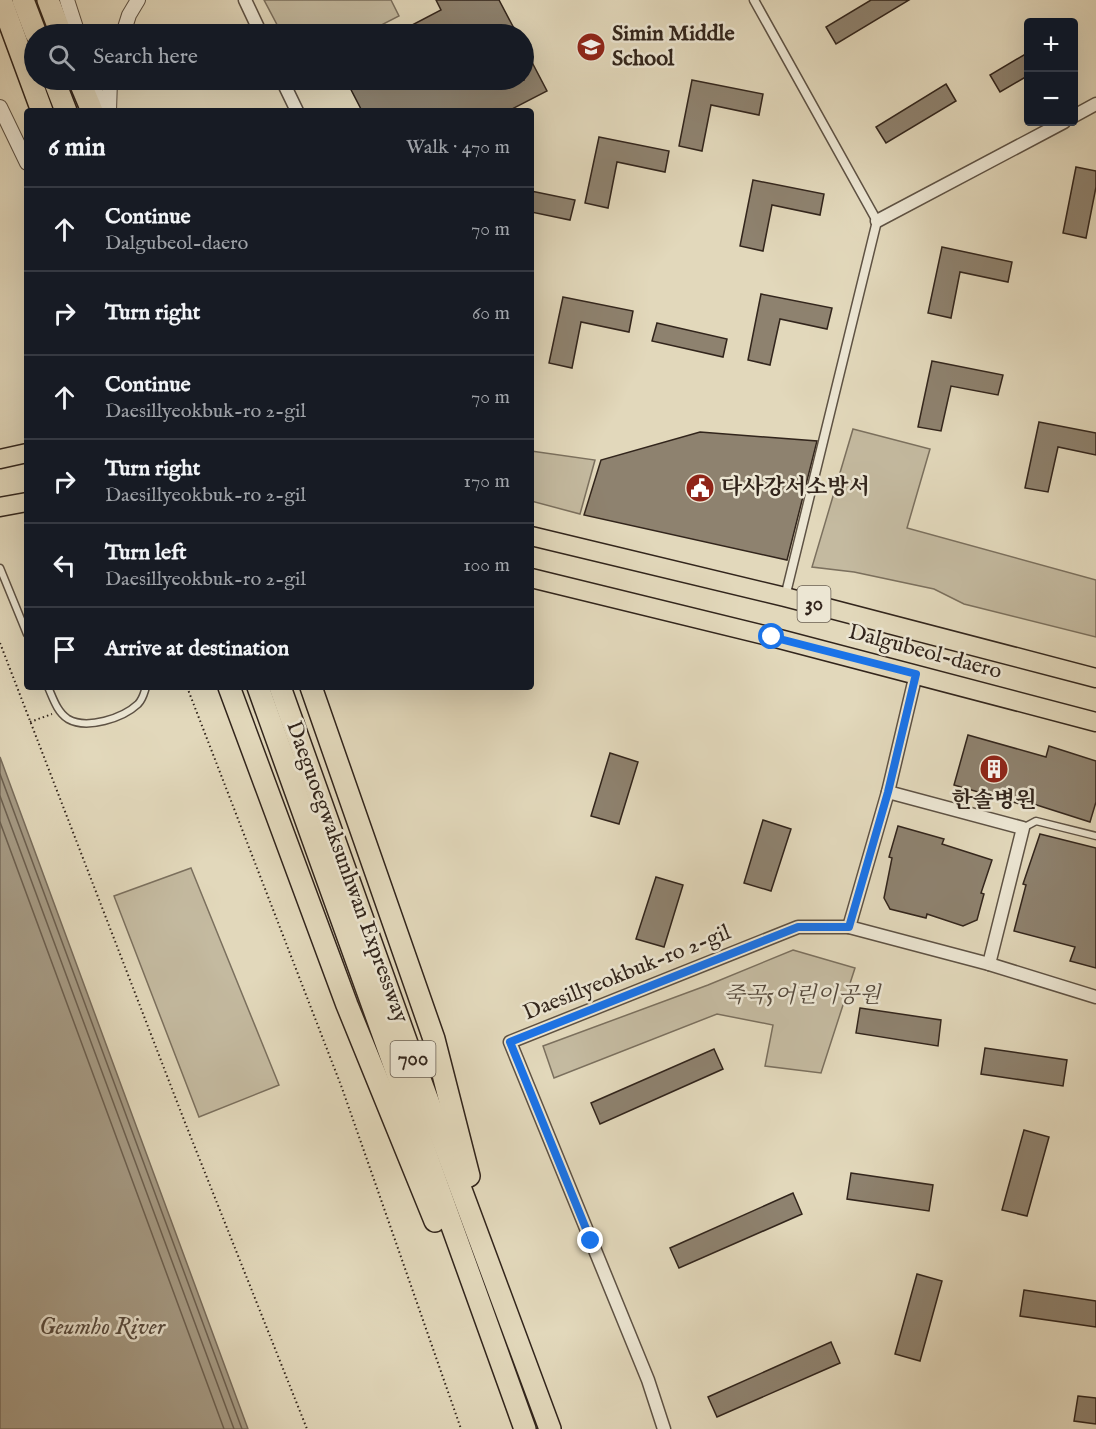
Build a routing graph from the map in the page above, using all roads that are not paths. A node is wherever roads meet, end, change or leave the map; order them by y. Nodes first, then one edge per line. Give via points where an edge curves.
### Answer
1 (1, 0) edge
2 (23, 0) edge
3 (48, 0) edge
4 (67, 0) edge
5 (138, 0) edge
6 (245, 0) edge
7 (754, 0) edge
8 (32, 24) edge
9 (57, 24) edge
10 (75, 24) edge
11 (126, 24) edge
12 (256, 24) edge
13 (24, 62) edge
14 (34, 90) edge
15 (58, 90) edge
16 (83, 90) edge
17 (95, 90) edge
18 (110, 90) edge
19 (287, 90) edge
20 (1096, 104) edge
21 (0, 107) edge
22 (41, 108) edge
23 (65, 108) edge
24 (91, 108) edge
25 (101, 108) edge
26 (109, 108) edge
27 (296, 108) edge
28 (1078, 114) edge
29 (1056, 126) edge
30 (24, 157) edge
31 (877, 221) junction
32 (24, 454) edge
33 (0, 459) edge
34 (24, 503) edge
35 (0, 507) edge
36 (534, 537) edge
37 (0, 568) edge
38 (534, 579) edge
39 (785, 597) junction
40 (24, 627) edge
41 (916, 674) junction
42 (1096, 678) edge
43 (50, 690) edge
44 (145, 690) edge
45 (231, 690) edge
46 (259, 690) edge
47 (281, 690) edge
48 (312, 690) edge
49 (1096, 722) edge
50 (888, 792) junction
51 (1023, 828) junction
52 (1096, 836) edge
53 (849, 927) junction
54 (989, 964) junction
55 (1096, 997) edge
56 (490, 1268) junction
57 (499, 1358) junction
58 (525, 1429) edge
59 (550, 1429) edge
60 (664, 1429) edge

1 - 13 highway
2 - 8 highway
3 - 9 highway
4 - 10 street
5 - 11 street
6 - 12 street
7 - 31 street
14 - 22 highway
15 - 23 highway
16 - 24 highway
17 - 25 street
18 - 26 street
19 - 27 street
20 - 28 street
21 - 30 street
29 - 31 street
31 - 39 street
32 - 33 main road
34 - 35 main road
36 - 39 main road, Dalgubeol-daero / 30
37 - 40 lane
38 - 41 main road, Dalgubeol-daero / 30
39 - 42 main road, Dalgubeol-daero / 30
41 - 49 main road, Dalgubeol-daero / 30
41 - 50 street
43 - 44 lane via 67,718 83,723 102,721 138,704
45 - 57 highway via 399,1137
46 - 57 highway, Daeguoegwaksunhwan Expressway / 700
47 - 56 highway, Daeguoegwaksunhwan Expressway / 700
48 - 56 highway via 434,1039
50 - 51 street
50 - 53 street
51 - 52 lane via 1036,820
51 - 54 street
53 - 54 street, Daesillyeokbuk-ro 2-gil
53 - 60 street, Daesillyeokbuk-ro 2-gil via 798,927 510,1042 648,1380
54 - 55 street, Daesillyeokbuk-ro 2-gil
56 - 59 highway, Daeguoegwaksunhwan Expressway / 700
57 - 58 highway, Daeguoegwaksunhwan Expressway / 700

